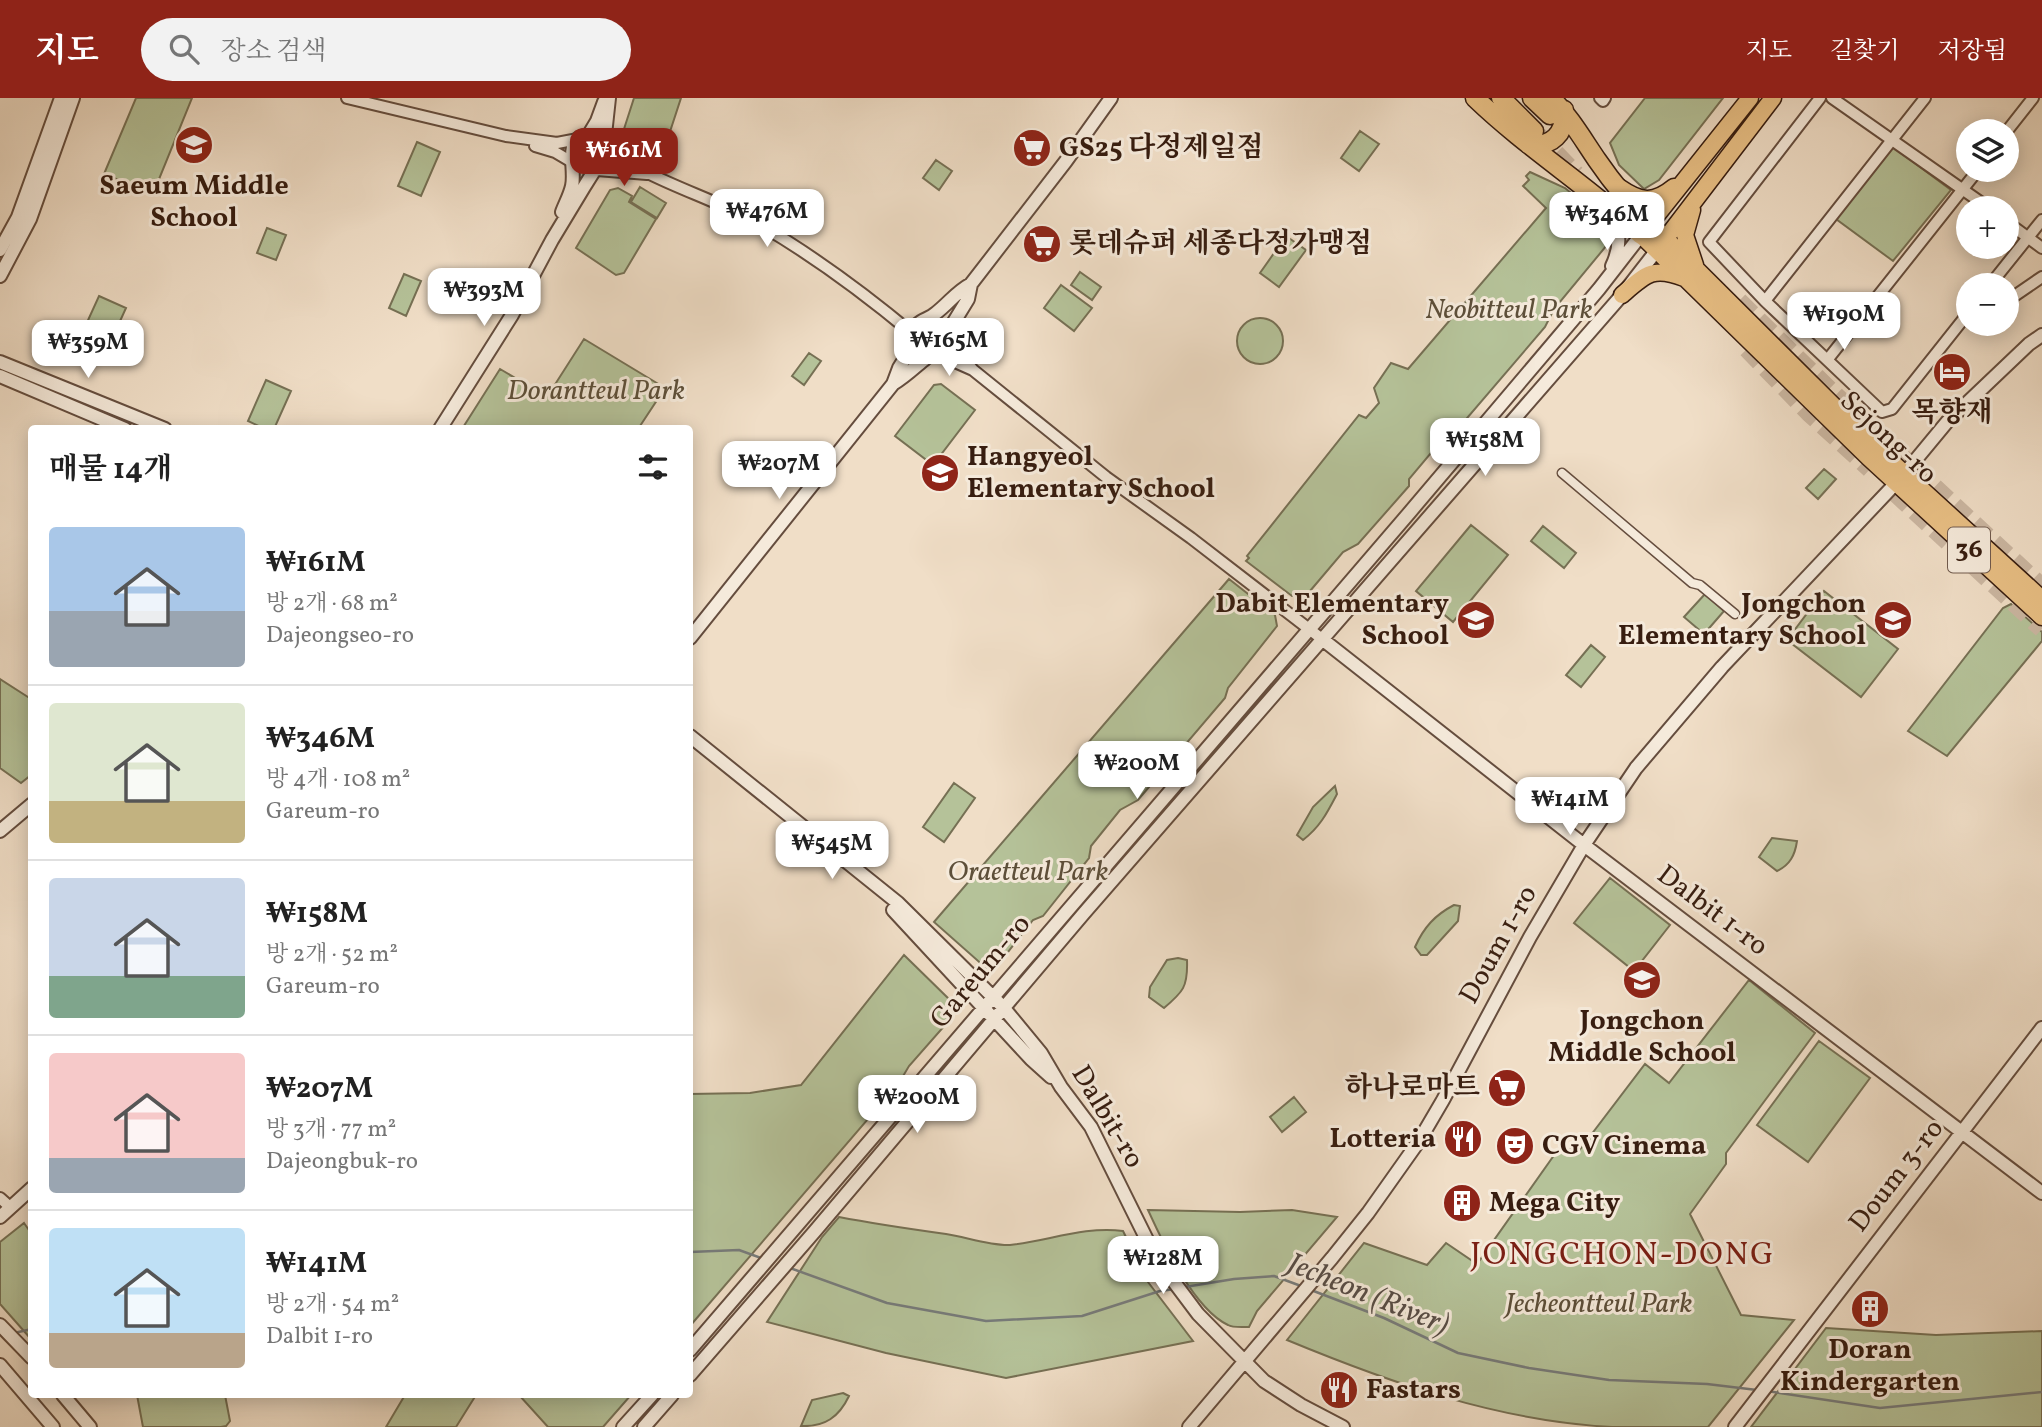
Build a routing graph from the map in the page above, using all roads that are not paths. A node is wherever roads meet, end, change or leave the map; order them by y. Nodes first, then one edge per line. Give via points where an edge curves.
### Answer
1 (61, 98) edge
2 (73, 98) edge
3 (347, 98) edge
4 (607, 98) edge
5 (1111, 98) edge
6 (1475, 98) edge
7 (1501, 98) edge
8 (1532, 98) edge
9 (1600, 98) edge
10 (1605, 98) edge
11 (1750, 98) edge
12 (1773, 98) edge
13 (1820, 98) edge
14 (1832, 98) edge
15 (1926, 98) edge
16 (2033, 98) edge
17 (1555, 108) edge
18 (2016, 119) edge
19 (506, 136) junction
20 (583, 137) junction
21 (1531, 138) junction
22 (1892, 138) junction
23 (605, 145) junction
24 (574, 163) junction
25 (596, 171) junction
26 (1692, 173) junction
27 (653, 175) junction
28 (1969, 182) edge
29 (1616, 185) junction
30 (1704, 187) junction
31 (1963, 190) junction
32 (1972, 196) edge
33 (1599, 200) junction
34 (2042, 220) edge
35 (1646, 229) junction
36 (2019, 231) edge
37 (2029, 238) junction
38 (552, 240) junction
39 (1661, 244) junction
40 (2042, 248) edge
41 (0, 250) edge
42 (2000, 273) edge
43 (1692, 275) junction
44 (0, 276) edge
45 (2042, 277) edge
46 (971, 284) junction
47 (1599, 289) junction
48 (2019, 293) edge
49 (1622, 295) junction
50 (1765, 301) junction
51 (886, 312) junction
52 (926, 320) junction
53 (1956, 328) edge
54 (2042, 335) edge
55 (949, 336) junction
56 (914, 339) junction
57 (933, 355) junction
58 (1828, 359) junction
59 (0, 362) edge
60 (973, 370) junction
61 (0, 376) edge
62 (893, 384) junction
63 (116, 425) edge
64 (155, 425) edge
65 (443, 425) edge
66 (1562, 473) dead end
67 (1900, 479) junction
68 (2042, 599) edge
69 (1735, 614) dead end
70 (2042, 617) edge
71 (1309, 629) junction
72 (693, 634) edge
73 (1322, 639) junction
74 (693, 739) edge
75 (693, 748) edge
76 (28, 807) edge
77 (0, 831) edge
78 (1584, 845) junction
79 (992, 997) junction
80 (1003, 1007) junction
81 (983, 1008) junction
82 (994, 1018) junction
83 (2042, 1028) edge
84 (1061, 1087) junction
85 (1962, 1132) junction
86 (28, 1190) edge
87 (2042, 1193) edge
88 (5, 1203) edge
89 (0, 1217) edge
90 (0, 1325) edge
91 (693, 1346) edge
92 (28, 1355) edge
93 (1244, 1363) junction
94 (3, 1368) edge
95 (693, 1372) edge
96 (28, 1398) edge
97 (28, 1398) edge
98 (66, 1398) edge
99 (649, 1398) edge
100 (669, 1398) edge
101 (1738, 1423) edge
102 (53, 1427) edge
103 (90, 1427) edge
104 (623, 1427) edge
105 (644, 1427) edge
106 (1189, 1427) edge
107 (1343, 1427) edge

1 - 41 street via 18,217
2 - 44 street via 30,219
3 - 19 street
4 - 20 street via 597,121
4 - 23 street
5 - 46 street
6 - 21 highway
7 - 21 highway
8 - 17 highway
9 - 10 street
11 - 26 main road
12 - 30 main road, 36
13 - 50 street via 1709,242
14 - 22 street
15 - 22 street
16 - 18 street
17 - 21 highway via 1562,132 1538,146
17 - 29 highway
19 - 20 street via 557,143
19 - 24 street
20 - 23 street via 600,139
20 - 24 street via 573,146
21 - 33 highway
22 - 31 street
22 - 50 street
23 - 25 street via 606,160
23 - 27 street via 622,160
24 - 25 street via 587,172
24 - 38 street via 572,186
25 - 27 street
25 - 38 street
26 - 29 main road via 1663,196 1650,200
26 - 35 main road
27 - 51 street via 750,219
28 - 31 street
29 - 35 highway
30 - 39 main road
30 - 43 main road, 36 via 1685,235
31 - 32 street
31 - 58 street
33 - 35 highway
33 - 47 street via 1619,236 1614,261
34 - 37 street
35 - 39 main road, Sejong-ro / 36
35 - 47 street, Gareum-ro
36 - 37 street
37 - 40 street
37 - 42 street
38 - 65 street via 512,315
39 - 43 main road, Sejong-ro / 36
39 - 49 street, Gareum-ro
43 - 49 main road via 1656,271
43 - 67 main road, Sejong-ro / 36
45 - 48 street
46 - 52 street
46 - 55 street
47 - 71 street, Gareum-ro
49 - 73 street, Gareum-ro
50 - 58 street
51 - 52 street
51 - 56 street
52 - 55 street via 942,321
52 - 56 street
53 - 58 street via 1887,412 1881,412
54 - 67 street, Doum 1-ro via 1947,422
55 - 57 street via 946,347
55 - 60 street
56 - 57 street via 923,353
56 - 62 street
57 - 60 street
57 - 62 street
59 - 64 street
60 - 71 street via 1105,477
61 - 63 street
62 - 72 street
66 - 69 street
67 - 68 main road, Sejong-ro / 36
67 - 70 main road, Sejong-ro / 36
67 - 78 street, Doum 1-ro via 1722,667 1636,768
71 - 73 street
71 - 79 street, Gareum-ro
73 - 78 street, Dalbit 1-ro
73 - 80 street, Gareum-ro
74 - 79 street, Dalbit-ro via 898,903
75 - 81 street via 894,911
76 - 77 street
78 - 85 street, Dalbit 1-ro
78 - 93 street, Doum 1-ro via 1431,1121 1368,1213
79 - 80 street, Dalbit-ro
79 - 81 street, Gareum-ro
80 - 82 street, Gareum-ro
80 - 84 street, Dalbit-ro via 1041,1053
81 - 82 street
81 - 91 street, Gareum-ro
82 - 84 street
82 - 95 street, Gareum-ro
83 - 85 street, Doum 3-ro
84 - 93 street, Dalbit-ro via 1091,1127 1156,1258 1198,1314
85 - 87 street, Dalbit 1-ro
85 - 101 street, Doum 3-ro
86 - 88 street
88 - 89 street
90 - 92 street
93 - 106 street
93 - 107 street via 1264,1381
94 - 96 street
97 - 102 street
98 - 103 street
99 - 104 street
100 - 105 street

